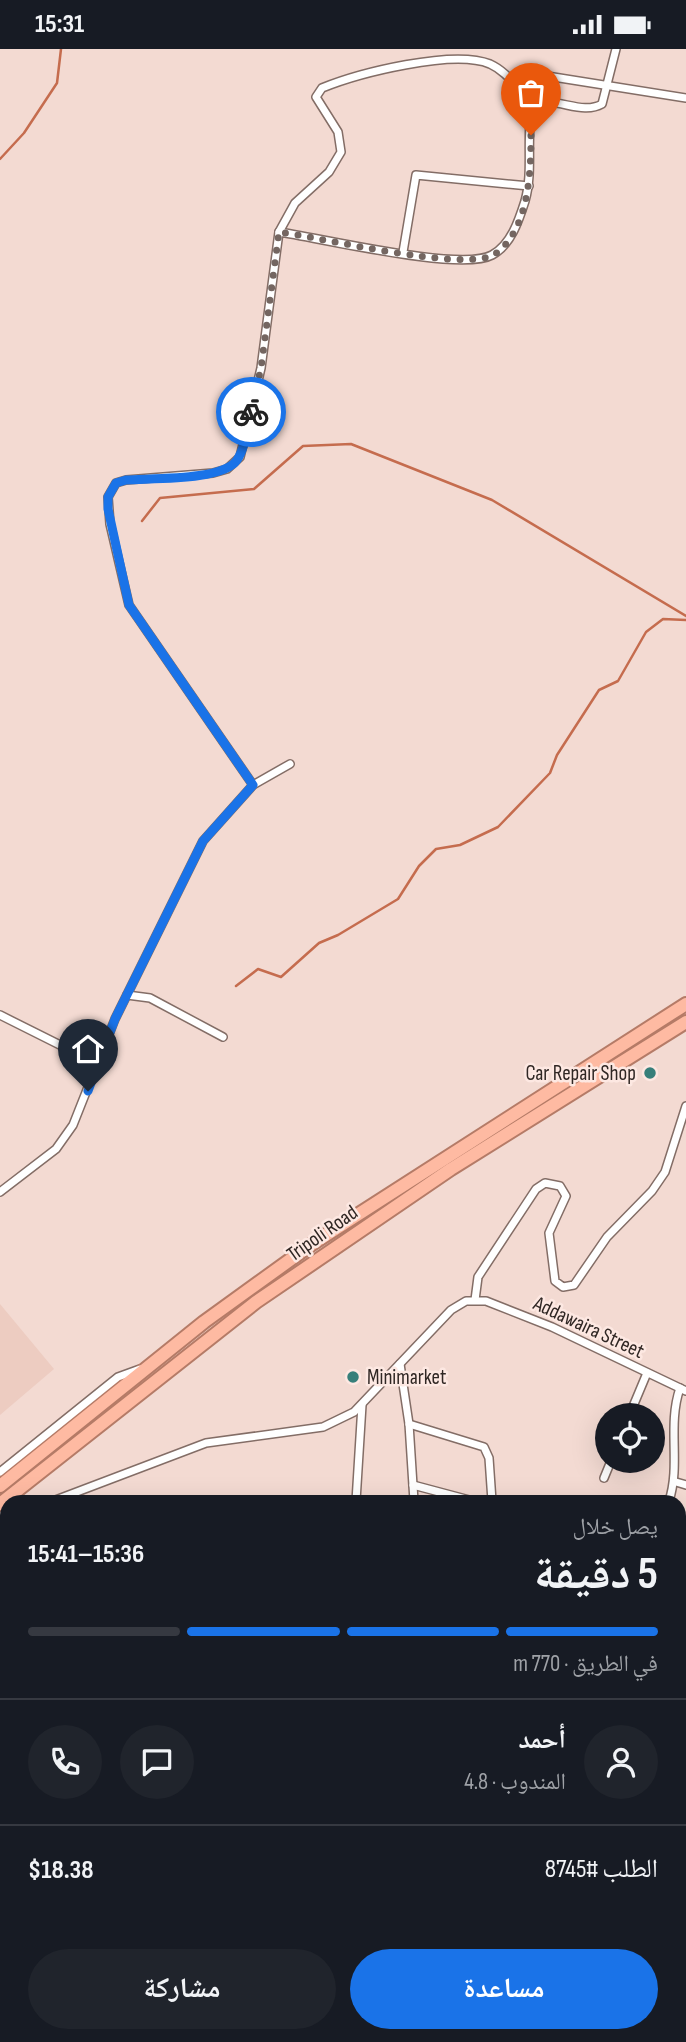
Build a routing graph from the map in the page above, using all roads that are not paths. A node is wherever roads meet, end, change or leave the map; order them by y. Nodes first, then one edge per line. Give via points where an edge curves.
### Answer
1 (615, 49) edge
2 (522, 72) dead end
3 (608, 87) junction
4 (686, 98) edge
5 (535, 103) junction
6 (528, 186) junction
7 (279, 232) junction
8 (402, 252) junction
9 (290, 764) dead end
10 (253, 785) junction
11 (127, 995) junction
12 (686, 1004) edge
13 (0, 1015) edge
14 (686, 1022) edge
15 (223, 1037) dead end
16 (98, 1064) junction
17 (686, 1106) edge
18 (0, 1192) edge
19 (475, 1300) junction
20 (400, 1364) junction
21 (148, 1367) junction
22 (647, 1373) junction
23 (683, 1389) edge
24 (634, 1403) edge
25 (362, 1404) junction
26 (409, 1424) junction
27 (0, 1472) edge
28 (606, 1473) edge
29 (604, 1478) dead end
30 (676, 1482) junction
31 (413, 1485) junction
32 (686, 1485) edge
33 (0, 1486) edge
34 (23, 1486) junction
35 (12, 1495) edge
36 (25, 1495) edge
37 (69, 1495) edge
38 (356, 1495) edge
39 (414, 1495) edge
40 (450, 1495) edge
41 (492, 1495) edge
42 (671, 1495) edge

1 - 3 street
2 - 3 street
3 - 4 street
3 - 5 street via 604,102 594,108
5 - 6 street
5 - 7 street via 494,65 467,59 379,71 322,88 316,97 338,131 341,152 329,172 295,203
6 - 8 street via 517,224 495,253 471,260
6 - 8 street via 416,175
7 - 8 street
7 - 10 street via 261,368 240,457 227,469 213,473 116,483 108,497 129,605
9 - 10 street
10 - 11 street via 203,841
11 - 15 street via 150,998
11 - 16 street
12 - 21 highway via 355,1215
13 - 16 street
14 - 34 highway, Tripoli Road via 451,1169 256,1302
16 - 18 street via 73,1125 56,1149
17 - 19 street via 665,1172 607,1237 574,1285 563,1287 555,1281 548,1233 566,1196 560,1186 545,1183 536,1189 478,1277
19 - 20 street via 451,1310
19 - 22 street, Addawaira Street via 552,1327
20 - 25 street
20 - 26 street
21 - 27 street via 118,1377
21 - 33 highway
22 - 23 street, Addawaira Street
22 - 24 street
23 - 30 street via 672,1416
25 - 37 street via 323,1427 206,1443
25 - 38 street
26 - 31 street
26 - 41 street via 484,1447
28 - 29 street
30 - 32 street
30 - 42 street
31 - 39 street
31 - 40 street
34 - 35 highway, Tripoli Road
34 - 36 highway

